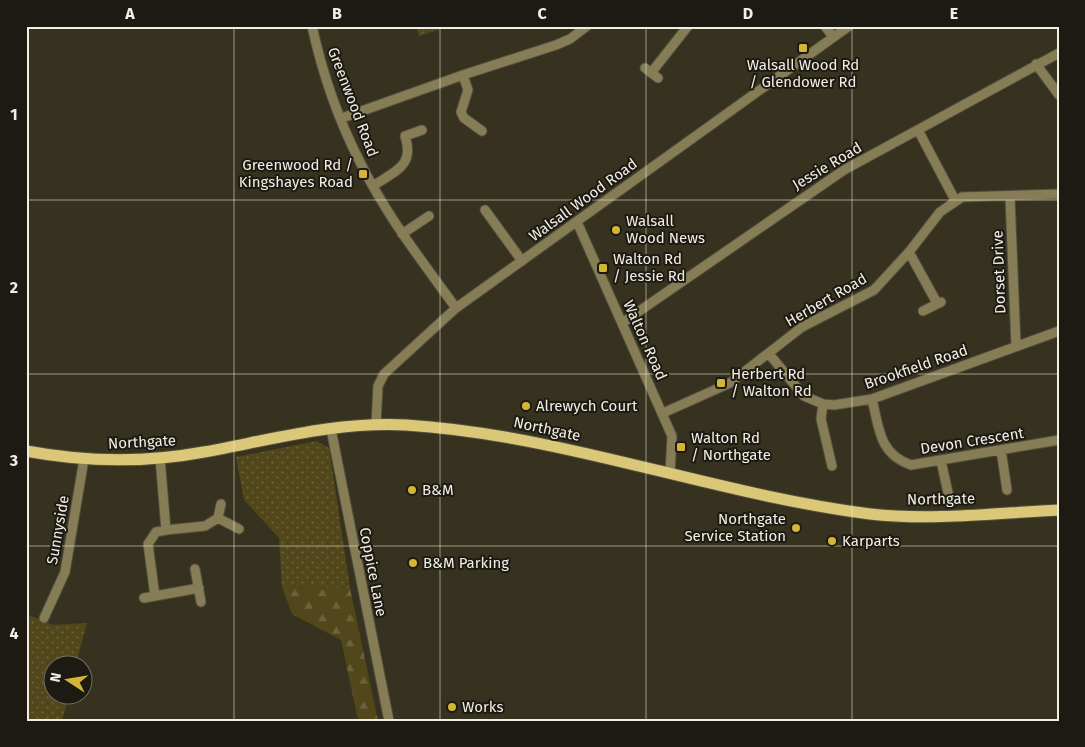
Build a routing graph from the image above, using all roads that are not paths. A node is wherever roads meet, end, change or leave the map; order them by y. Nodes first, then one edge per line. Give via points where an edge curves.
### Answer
1 (312, 26) edge
2 (587, 26) edge
3 (688, 26) edge
4 (825, 26) edge
5 (849, 26) edge
6 (833, 37) junction
7 (1059, 53) edge
8 (1036, 64) junction
9 (651, 73) dead end
10 (463, 74) junction
11 (1059, 95) edge
12 (342, 118) junction
13 (422, 130) dead end
14 (918, 130) junction
15 (482, 131) dead end
16 (373, 186) junction
17 (1059, 194) edge
18 (1010, 197) junction
19 (955, 200) junction
20 (485, 210) dead end
21 (429, 216) dead end
22 (577, 222) junction
23 (402, 234) junction
24 (909, 252) junction
25 (522, 261) junction
26 (456, 308) junction
27 (923, 312) dead end
28 (622, 323) junction
29 (1059, 331) edge
30 (1016, 346) junction
31 (769, 354) junction
32 (872, 399) junction
33 (823, 404) junction
34 (663, 412) junction
35 (376, 425) junction
36 (331, 429) junction
37 (1059, 440) edge
38 (1001, 450) junction
39 (26, 451) edge
40 (160, 458) junction
41 (84, 459) junction
42 (941, 461) junction
43 (832, 466) dead end
44 (670, 473) junction
45 (1007, 490) dead end
46 (950, 497) dead end
47 (221, 504) dead end
48 (1059, 510) edge
49 (218, 518) junction
50 (239, 529) dead end
51 (166, 530) junction
52 (195, 569) dead end
53 (199, 588) junction
54 (155, 596) junction
55 (144, 598) dead end
56 (201, 602) dead end
57 (44, 618) dead end
58 (389, 721) edge

1 - 12 street, Greenwood Road
2 - 10 street via 556,45
3 - 9 street
4 - 6 street
5 - 6 street, Walsall Wood Road
6 - 22 street, Walsall Wood Road
7 - 8 street, Jessie Road
8 - 11 street
8 - 14 street, Jessie Road
10 - 12 street
10 - 15 street via 468,90 461,112
12 - 16 street, Greenwood Road
13 - 16 street, Greenwood Road via 406,136 410,150 405,164
14 - 19 street
14 - 28 street, Jessie Road via 792,203
16 - 23 street, Greenwood Road
17 - 18 street
18 - 19 street via 962,197
18 - 30 street, Dorset Drive
19 - 24 street, Herbert Road via 940,212
20 - 25 street
21 - 23 street
22 - 25 street, Walsall Wood Road
22 - 28 street, Walton Road
23 - 26 street, Greenwood Road
24 - 27 street via 939,302
24 - 31 street, Herbert Road via 874,290 802,327
25 - 26 street, Walsall Wood Road
26 - 35 street, Walsall Wood Road via 384,374 378,386
28 - 34 street, Walton Road
29 - 30 street, Brookfield Road
30 - 32 street, Brookfield Road
31 - 33 street via 798,390
31 - 34 street, Herbert Road via 730,383
32 - 33 street, Brookfield Road
32 - 42 street, Devon Crescent via 884,445 896,459 912,465
33 - 43 street via 821,420
34 - 44 street, Walton Road via 672,436
35 - 36 main road, Northgate
35 - 44 main road, Northgate via 500,434
36 - 40 main road, Northgate
36 - 58 street, Coppice Lane
37 - 38 street, Devon Crescent
38 - 42 street, Devon Crescent
38 - 45 street
39 - 41 main road, Northgate
40 - 41 main road, Northgate
40 - 51 street
41 - 57 street, Sunnyside via 66,566 47,603
42 - 46 street
44 - 48 main road, Northgate via 819,506 873,514 932,516
47 - 49 street
49 - 50 street
49 - 51 street via 205,526
51 - 54 street via 156,532 148,544
52 - 53 street
53 - 54 street
53 - 56 street
54 - 55 street

